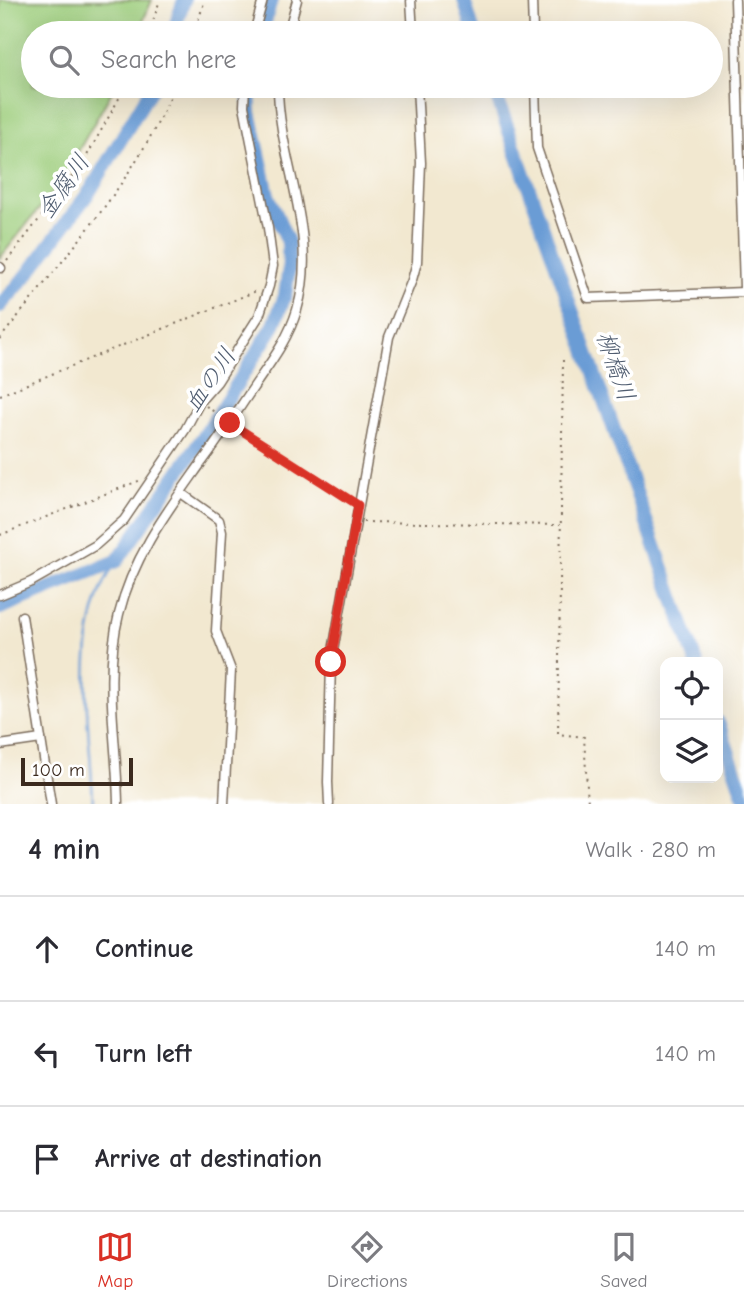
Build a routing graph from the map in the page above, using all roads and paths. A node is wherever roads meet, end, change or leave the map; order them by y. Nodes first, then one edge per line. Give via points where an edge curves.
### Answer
1 (160, 0) edge
2 (205, 0) edge
3 (263, 0) edge
4 (296, 0) edge
5 (411, 0) edge
6 (532, 0) edge
7 (735, 0) edge
8 (153, 21) edge
9 (198, 21) edge
10 (257, 21) edge
11 (291, 21) edge
12 (412, 21) edge
13 (533, 21) edge
14 (119, 98) edge
15 (169, 98) edge
16 (244, 98) edge
17 (278, 98) edge
18 (418, 98) edge
19 (535, 98) edge
20 (1, 268) edge
21 (269, 286) junction
22 (744, 290) edge
23 (0, 339) edge
24 (564, 360) dead end
25 (0, 395) edge
26 (202, 404) dead end
27 (230, 423) junction
28 (155, 474) junction
29 (181, 493) junction
30 (358, 505) junction
31 (355, 522) junction
32 (561, 525) junction
33 (0, 536) edge
34 (0, 595) edge
35 (22, 616) dead end
36 (41, 739) junction
37 (0, 745) edge
38 (51, 804) edge
39 (118, 804) edge
40 (224, 804) edge
41 (329, 804) edge
42 (588, 804) edge

1 - 8 path
2 - 9 path
3 - 10 street
4 - 11 street
5 - 12 street
6 - 13 street
7 - 22 street
14 - 20 path via 84,161
15 - 23 path via 111,197
16 - 21 street via 270,241 273,266
17 - 27 street via 305,251 303,285 288,335
18 - 30 street via 421,163 417,262 389,337
19 - 22 street via 537,148 589,298
21 - 25 path
21 - 28 street via 259,316
24 - 32 path
26 - 27 path
27 - 29 street
27 - 30 path
28 - 33 path
28 - 34 street via 124,520 96,545
29 - 39 street via 158,525 129,581 111,651
29 - 40 street via 219,520 222,532 216,631 231,670
30 - 31 street
31 - 32 path
31 - 41 street via 331,662
32 - 42 path via 558,734 584,737
35 - 36 street
36 - 37 street
36 - 38 street

